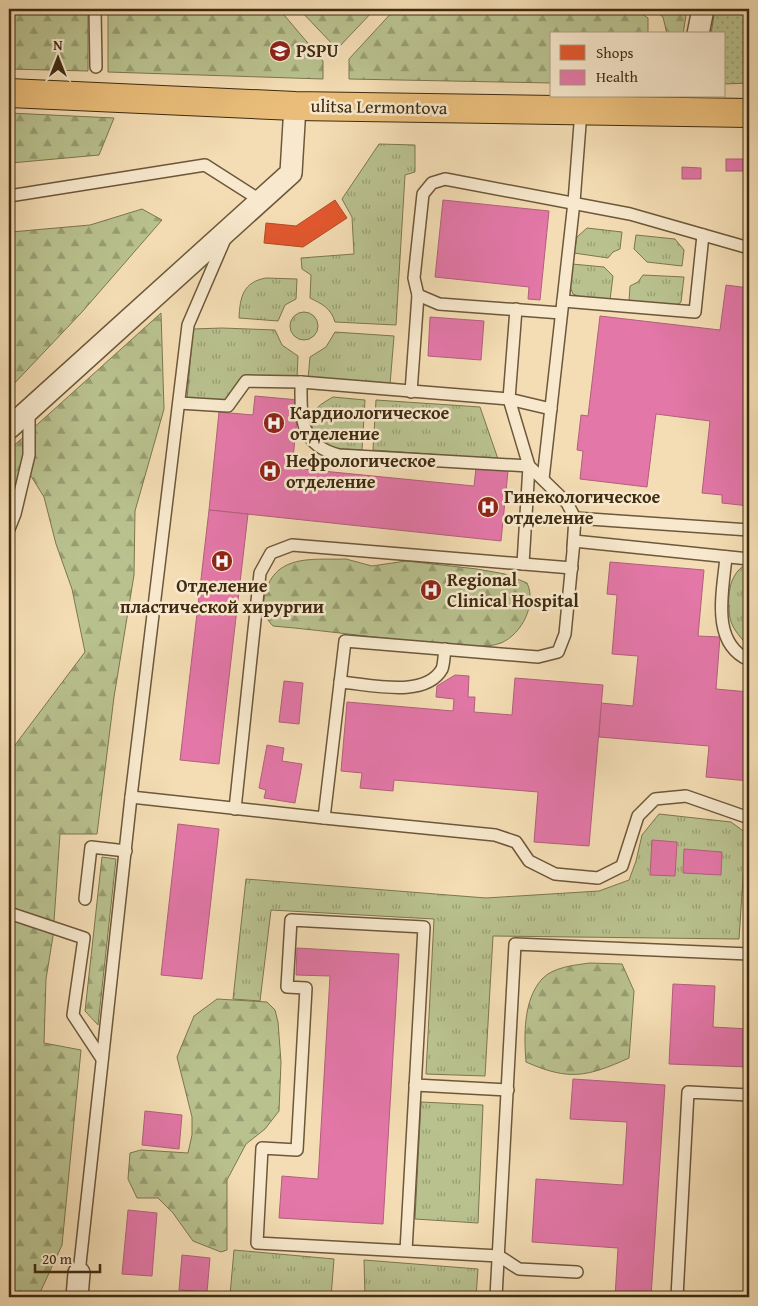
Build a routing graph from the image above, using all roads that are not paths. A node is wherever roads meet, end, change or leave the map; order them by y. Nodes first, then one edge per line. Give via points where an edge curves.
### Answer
1 (95, 9) edge
2 (703, 9) edge
3 (698, 32) edge
4 (96, 67) dead end
5 (9, 93) edge
6 (689, 105) edge
7 (295, 106) junction
8 (581, 111) junction
9 (749, 114) edge
10 (9, 196) edge
11 (260, 200) junction
12 (574, 202) junction
13 (231, 226) junction
14 (703, 235) junction
15 (749, 248) edge
16 (418, 296) junction
17 (563, 301) junction
18 (516, 309) junction
19 (561, 313) junction
20 (301, 382) junction
21 (411, 392) junction
22 (509, 399) junction
23 (179, 403) junction
24 (551, 409) junction
25 (29, 410) junction
26 (9, 428) edge
27 (529, 466) junction
28 (543, 479) junction
29 (575, 518) junction
30 (9, 529) edge
31 (749, 530) edge
32 (573, 553) junction
33 (726, 557) junction
34 (749, 560) edge
35 (523, 564) junction
36 (572, 568) junction
37 (445, 649) junction
38 (749, 660) edge
39 (340, 682) junction
40 (131, 797) junction
41 (236, 808) junction
42 (324, 818) junction
43 (749, 818) edge
44 (126, 850) junction
45 (85, 899) dead end
46 (9, 913) edge
47 (749, 954) edge
48 (102, 1059) junction
49 (415, 1085) junction
50 (508, 1090) junction
51 (749, 1095) edge
52 (406, 1251) junction
53 (498, 1256) junction
54 (578, 1272) dead end
55 (78, 1273) joint
56 (77, 1297) edge
57 (496, 1297) edge
58 (677, 1297) edge

1 - 4 lane
2 - 3 street
5 - 7 main road, ulitsa Lermontova
6 - 8 main road, ulitsa Lermontova
6 - 9 main road, ulitsa Lermontova
7 - 8 main road, ulitsa Lermontova
7 - 11 street via 291,173
8 - 12 lane
10 - 11 lane via 205,165
11 - 13 street
12 - 14 lane
12 - 16 lane via 445,179 432,183 423,194 414,278
12 - 17 lane
13 - 23 lane via 188,325
13 - 25 street
14 - 15 lane
14 - 17 lane via 695,312
16 - 18 lane via 439,304
16 - 21 lane
17 - 19 lane
18 - 19 lane
18 - 22 lane
19 - 24 lane
20 - 21 lane
20 - 23 lane via 246,381 228,406
20 - 27 lane via 305,428 321,450 339,455
21 - 22 lane
22 - 24 lane
22 - 27 lane
23 - 40 lane
24 - 28 lane
25 - 26 street
25 - 30 lane via 29,455
27 - 28 lane
27 - 35 lane
28 - 29 lane via 567,503
29 - 31 lane
29 - 32 lane
32 - 33 lane via 574,541
32 - 36 lane
33 - 34 lane
33 - 38 lane via 721,626 741,657
35 - 36 lane
35 - 41 lane via 292,545 271,554 260,573
36 - 37 lane via 565,634 558,652 538,658
37 - 39 lane via 442,668 429,682 414,688
37 - 39 lane via 345,641
39 - 42 lane
40 - 41 lane
40 - 44 lane
41 - 42 lane
42 - 43 lane via 495,835 516,842 529,861 555,874 598,878 622,866 638,816 655,799 686,796
44 - 45 lane via 91,847
44 - 48 lane
46 - 48 lane via 84,938 73,1015
47 - 50 lane via 516,944
48 - 55 lane
49 - 50 lane
49 - 52 lane
49 - 52 lane via 424,927 291,920 287,987 306,988 297,1150 262,1148 257,1243
50 - 53 lane
51 - 58 lane via 688,1092
52 - 53 lane
53 - 54 lane via 519,1269
53 - 57 lane
55 - 56 street

